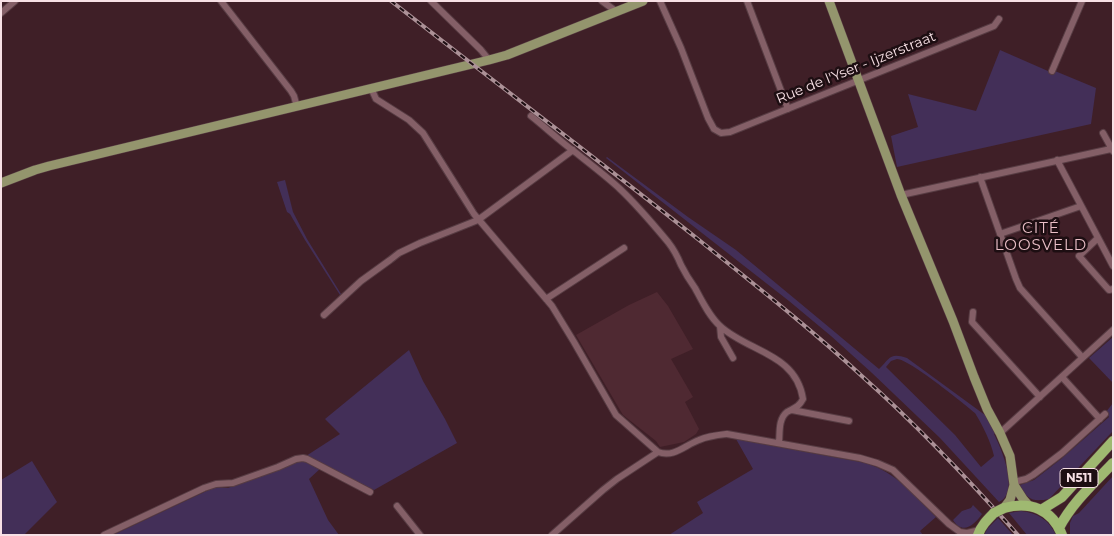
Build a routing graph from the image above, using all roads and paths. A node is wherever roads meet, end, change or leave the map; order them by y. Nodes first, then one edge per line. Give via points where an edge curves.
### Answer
1 (16, 1) edge
2 (221, 1) edge
3 (431, 1) edge
4 (602, 1) edge
5 (643, 1) edge
6 (660, 1) edge
7 (747, 1) edge
8 (829, 1) edge
9 (1082, 1) edge
10 (617, 12) junction
11 (1, 13) edge
12 (999, 19) dead end
13 (489, 60) junction
14 (1052, 71) dead end
15 (858, 80) junction
16 (371, 88) junction
17 (297, 106) junction
18 (788, 109) junction
19 (531, 116) dead end
20 (1103, 133) dead end
21 (573, 150) junction
22 (1112, 150) edge
23 (1058, 160) junction
24 (980, 177) junction
25 (1, 183) edge
26 (901, 195) junction
27 (1081, 206) junction
28 (478, 220) junction
29 (1000, 234) junction
30 (1098, 238) junction
31 (624, 248) dead end
32 (1113, 266) edge
33 (1113, 289) edge
34 (546, 299) junction
35 (973, 312) dead end
36 (324, 315) dead end
37 (720, 326) junction
38 (1113, 330) edge
39 (1082, 357) junction
40 (733, 358) dead end
41 (1062, 377) junction
42 (1040, 397) junction
43 (792, 410) junction
44 (849, 421) dead end
45 (1000, 433) junction
46 (1113, 441) edge
47 (779, 443) junction
48 (658, 452) junction
49 (1113, 462) edge
50 (1014, 483) junction
51 (370, 492) dead end
52 (397, 506) dead end
53 (1029, 506) junction
54 (1004, 508) junction
55 (1041, 510) junction
56 (949, 524) junction
57 (1061, 531) edge
58 (979, 532) edge
59 (104, 535) edge
60 (420, 535) edge
61 (552, 535) edge
62 (955, 535) edge

1 - 11 street
2 - 17 street via 291,91
3 - 13 street
4 - 10 street
5 - 10 main road
6 - 18 street, Rue de l'Yser - Ijzerstraat via 714,129 721,134 730,132
7 - 18 street
8 - 15 main road
9 - 14 street
10 - 13 main road
12 - 15 street, Rue de l'Yser - Ijzerstraat via 994,26
13 - 16 main road
15 - 18 street, Rue de l'Yser - Ijzerstraat
15 - 26 main road
16 - 17 main road
16 - 28 street via 376,99 423,133
17 - 25 main road via 43,168
19 - 21 street
20 - 22 street
21 - 28 street
21 - 37 street via 620,188 663,237
22 - 23 street
23 - 24 street
23 - 27 street
24 - 26 street
24 - 29 street
26 - 45 main road via 987,409
27 - 29 street
27 - 30 street
28 - 34 street
28 - 36 street via 400,253 361,281
29 - 39 street via 1020,288
30 - 32 street
30 - 33 street via 1079,256 1109,290
31 - 34 street
34 - 48 street via 566,327 616,415
35 - 42 street via 972,322
37 - 40 street via 721,338
37 - 43 street via 771,356 791,372 803,399
38 - 39 street
39 - 41 street
41 - 42 street
41 - 50 street via 1103,416 1033,475
42 - 45 street
43 - 44 street
43 - 47 street via 783,416 780,423
45 - 50 main road via 1010,456
46 - 55 highway, N511 via 1062,497
47 - 48 street via 722,435 699,440 672,454
47 - 56 street via 860,458 893,470
48 - 61 street via 603,490
49 - 57 highway, N511 via 1073,506
50 - 53 main road
50 - 54 main road via 1010,500
51 - 59 street via 300,458 233,483 204,488
52 - 60 street
53 - 54 highway
53 - 55 highway
54 - 58 highway, bridge via 994,513
55 - 57 highway
56 - 58 street via 967,534
56 - 62 street

